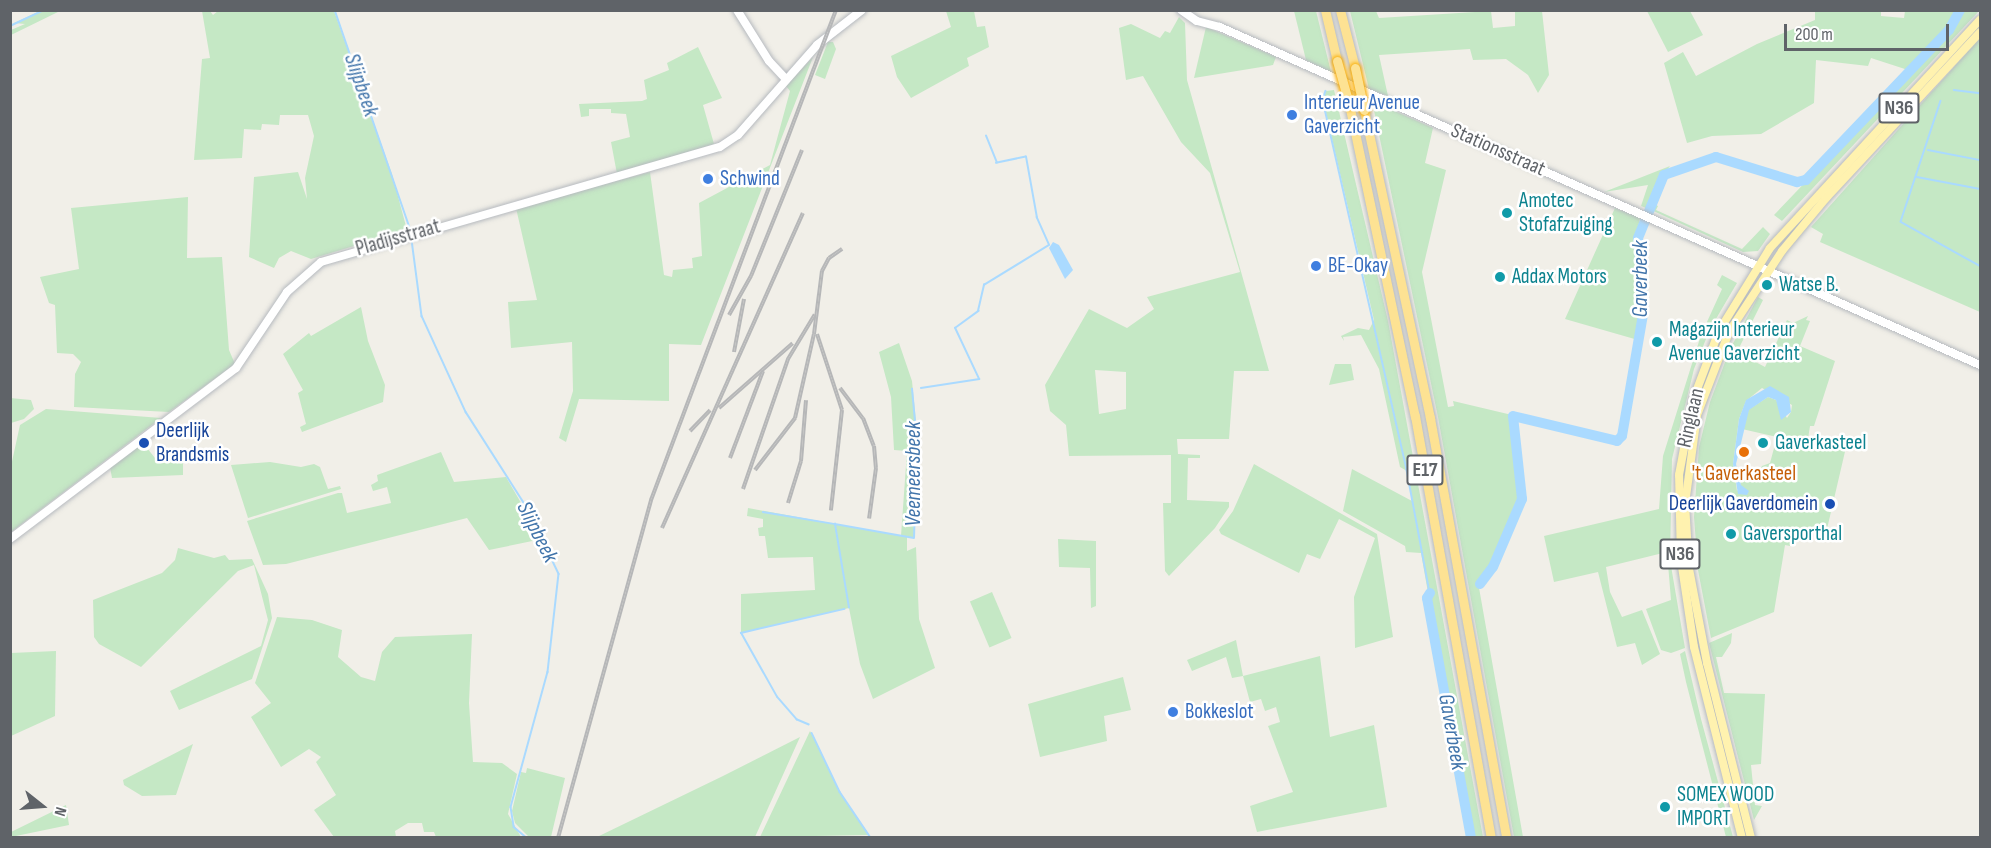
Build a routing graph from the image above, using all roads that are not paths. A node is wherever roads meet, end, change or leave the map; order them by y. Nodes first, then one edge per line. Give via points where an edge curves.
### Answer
1 (737, 10) edge
2 (862, 10) edge
3 (1181, 10) edge
4 (1324, 10) edge
5 (1340, 10) edge
6 (1980, 20) edge
7 (1980, 32) edge
8 (786, 79) junction
9 (1758, 264) junction
10 (1768, 269) junction
11 (1980, 365) edge
12 (10, 539) edge
13 (1491, 837) edge
14 (1506, 837) edge
15 (1742, 837) edge
16 (1752, 837) edge

1 - 8 street
2 - 8 street, Pladijsstraat
3 - 9 street, Stationsstraat via 1197,21 1214,24
4 - 13 highway, E17, bridge via 1349,104 1415,416
5 - 14 highway, E17, bridge via 1430,418
6 - 9 main road, Ringlaan / N36 via 1816,195
7 - 10 main road, Ringlaan / N36 via 1826,198
8 - 12 street, Pladijsstraat via 738,135 706,153 321,262 287,292 236,368
9 - 10 street, Stationsstraat
9 - 15 main road, Ringlaan / N36 via 1719,331 1700,378 1683,448 1678,503 1681,560 1694,647
10 - 11 street, Stationsstraat
10 - 16 main road, Ringlaan / N36 via 1729,332 1705,386 1692,445 1686,504 1689,569 1707,663

